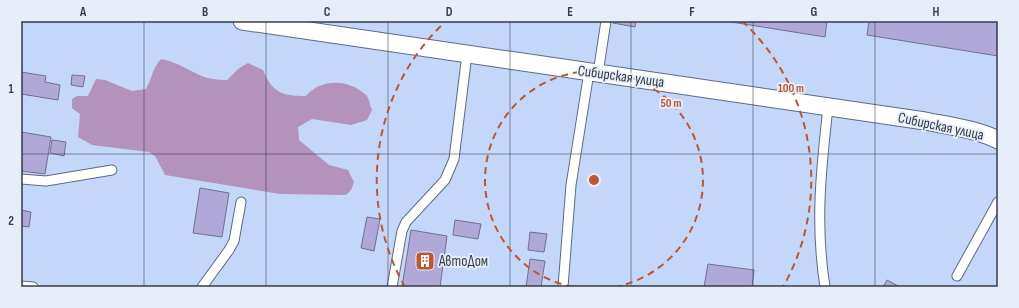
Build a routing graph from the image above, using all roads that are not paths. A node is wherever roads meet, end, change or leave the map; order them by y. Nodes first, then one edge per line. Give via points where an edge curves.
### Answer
1 (242, 21) edge
2 (606, 21) edge
3 (467, 54) junction
4 (593, 72) junction
5 (828, 107) junction
6 (998, 140) edge
7 (112, 170) dead end
8 (21, 179) edge
9 (241, 202) dead end
10 (998, 202) edge
11 (958, 276) dead end
12 (21, 286) edge
13 (33, 287) edge
14 (202, 287) edge
15 (392, 287) edge
16 (563, 287) edge
17 (825, 287) edge

1 - 3 street, Сибирская улица
2 - 4 lane
3 - 4 street, Сибирская улица
3 - 15 lane via 454,160 445,180 406,222 402,231
4 - 5 street, Сибирская улица
4 - 16 lane via 569,205
5 - 6 street, Сибирская улица via 960,128
5 - 17 lane via 820,184 819,223
7 - 8 lane via 46,181
9 - 14 lane via 234,241
10 - 11 lane
12 - 13 lane

